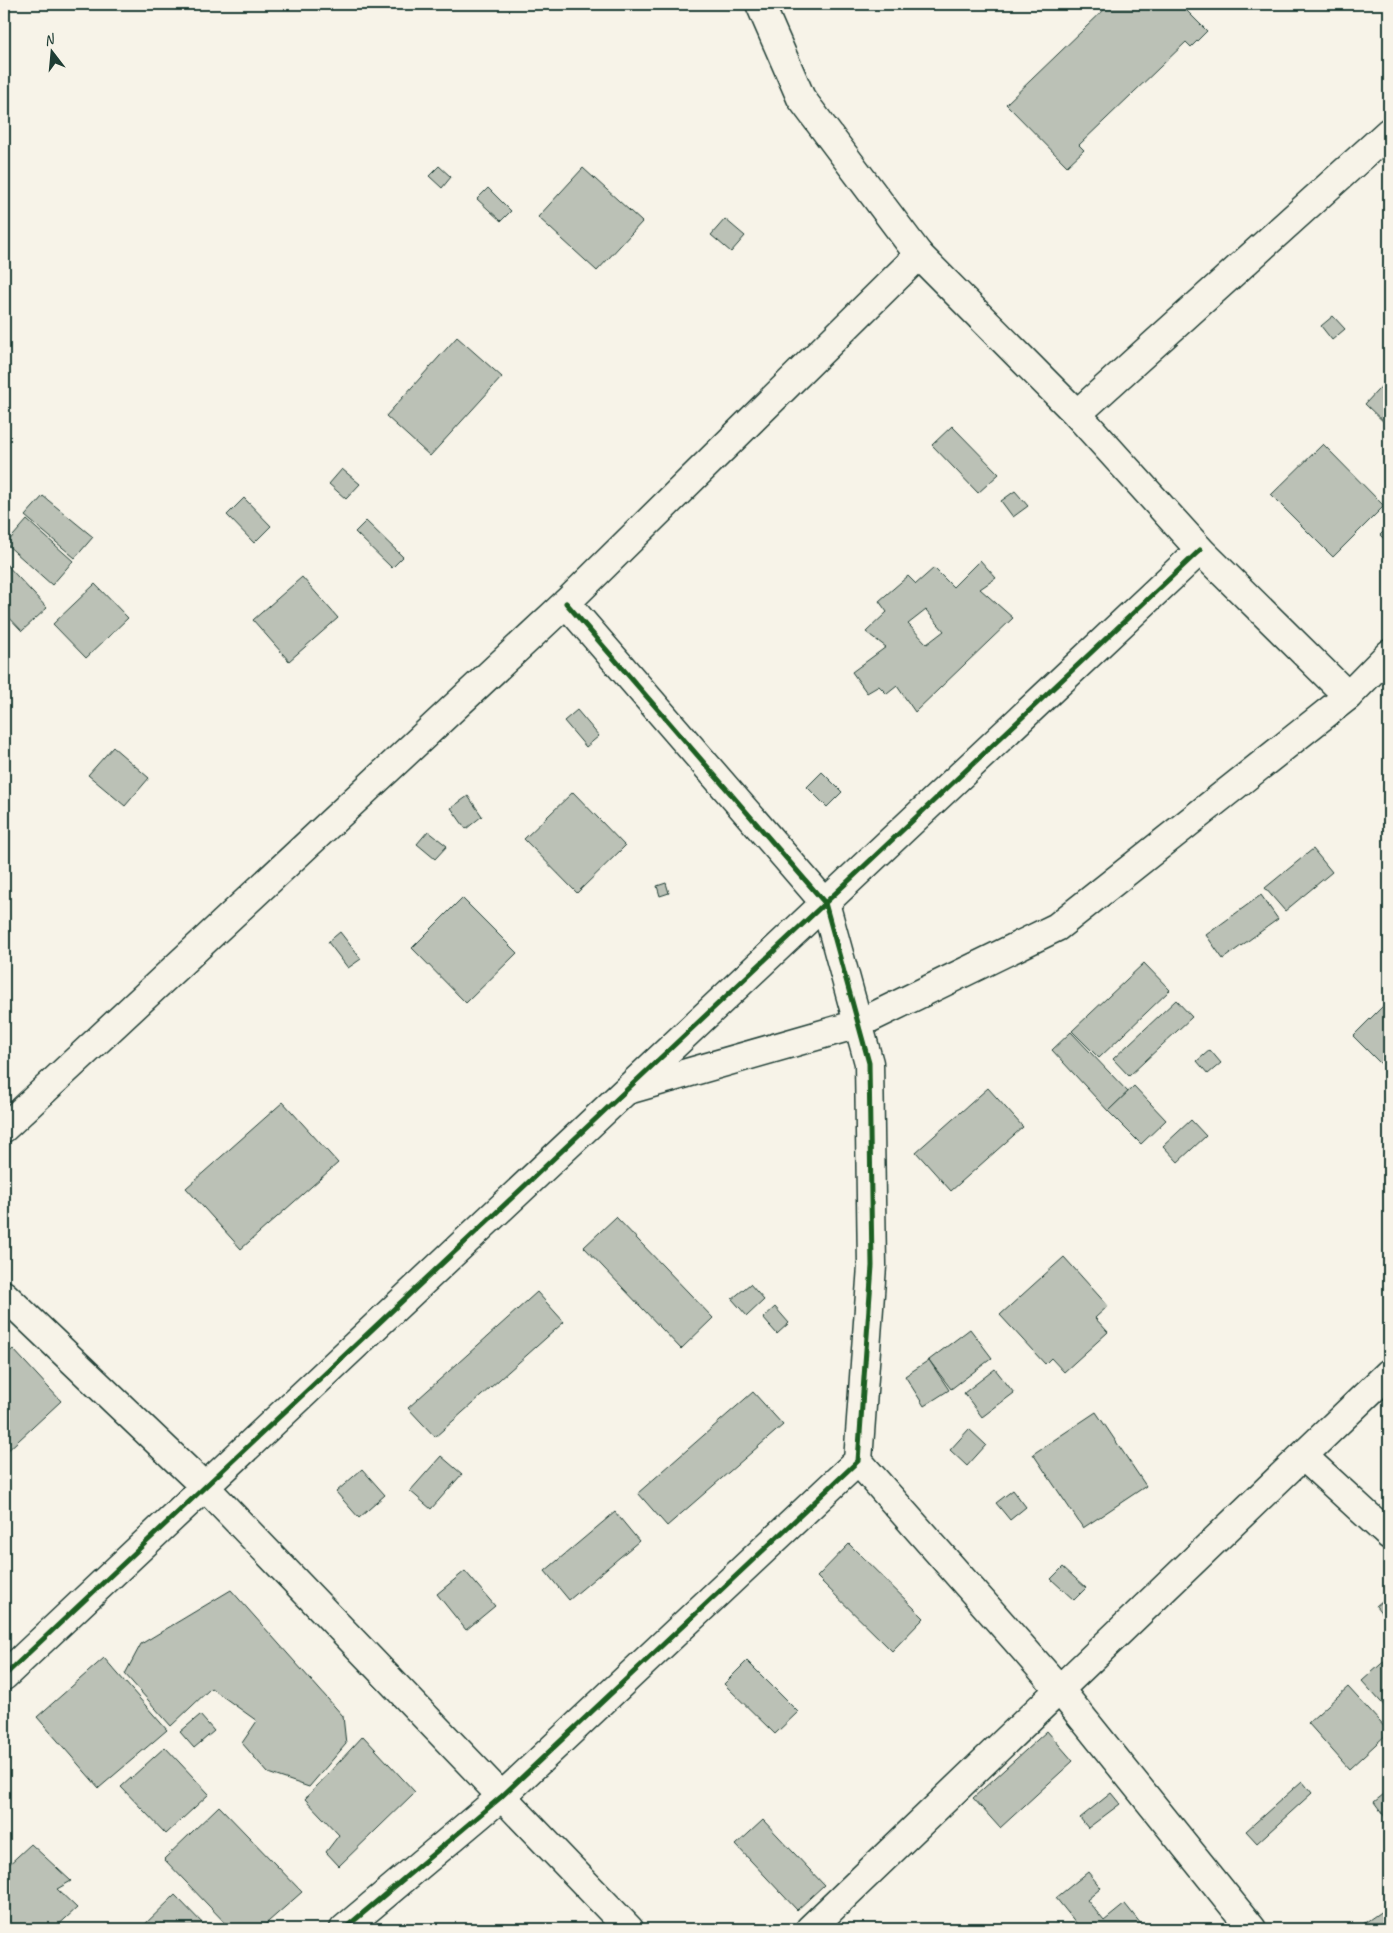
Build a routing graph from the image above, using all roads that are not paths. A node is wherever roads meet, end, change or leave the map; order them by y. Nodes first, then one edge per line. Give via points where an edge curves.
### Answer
1 (760, 4) edge
2 (1389, 132) edge
3 (919, 255) junction
4 (1077, 414) junction
5 (1200, 550) junction
6 (566, 603) junction
7 (1389, 654) edge
8 (1348, 696) junction
9 (825, 903) junction
10 (858, 1024) junction
11 (626, 1090) junction
12 (4, 1128) edge
13 (4, 1295) edge
14 (1389, 1373) edge
15 (1303, 1456) junction
16 (858, 1460) junction
17 (206, 1487) junction
18 (1389, 1535) edge
19 (4, 1676) edge
20 (1060, 1690) junction
21 (500, 1797) junction
22 (344, 1929) edge
23 (629, 1929) edge
24 (810, 1929) edge
25 (1252, 1929) edge

1 - 3 street via 801,98
2 - 4 street
3 - 4 street
3 - 6 street
4 - 5 street
5 - 8 street
5 - 9 street
6 - 9 street
6 - 12 street
7 - 8 street
8 - 10 street via 1057,927
9 - 10 street
9 - 11 street
10 - 11 street
10 - 16 street via 869,1063 872,1266
11 - 17 street
13 - 17 street
14 - 15 street
15 - 18 street
15 - 20 street
16 - 20 street
16 - 21 street
17 - 19 street
17 - 21 street
20 - 24 street
20 - 25 street
21 - 22 street
21 - 23 street

